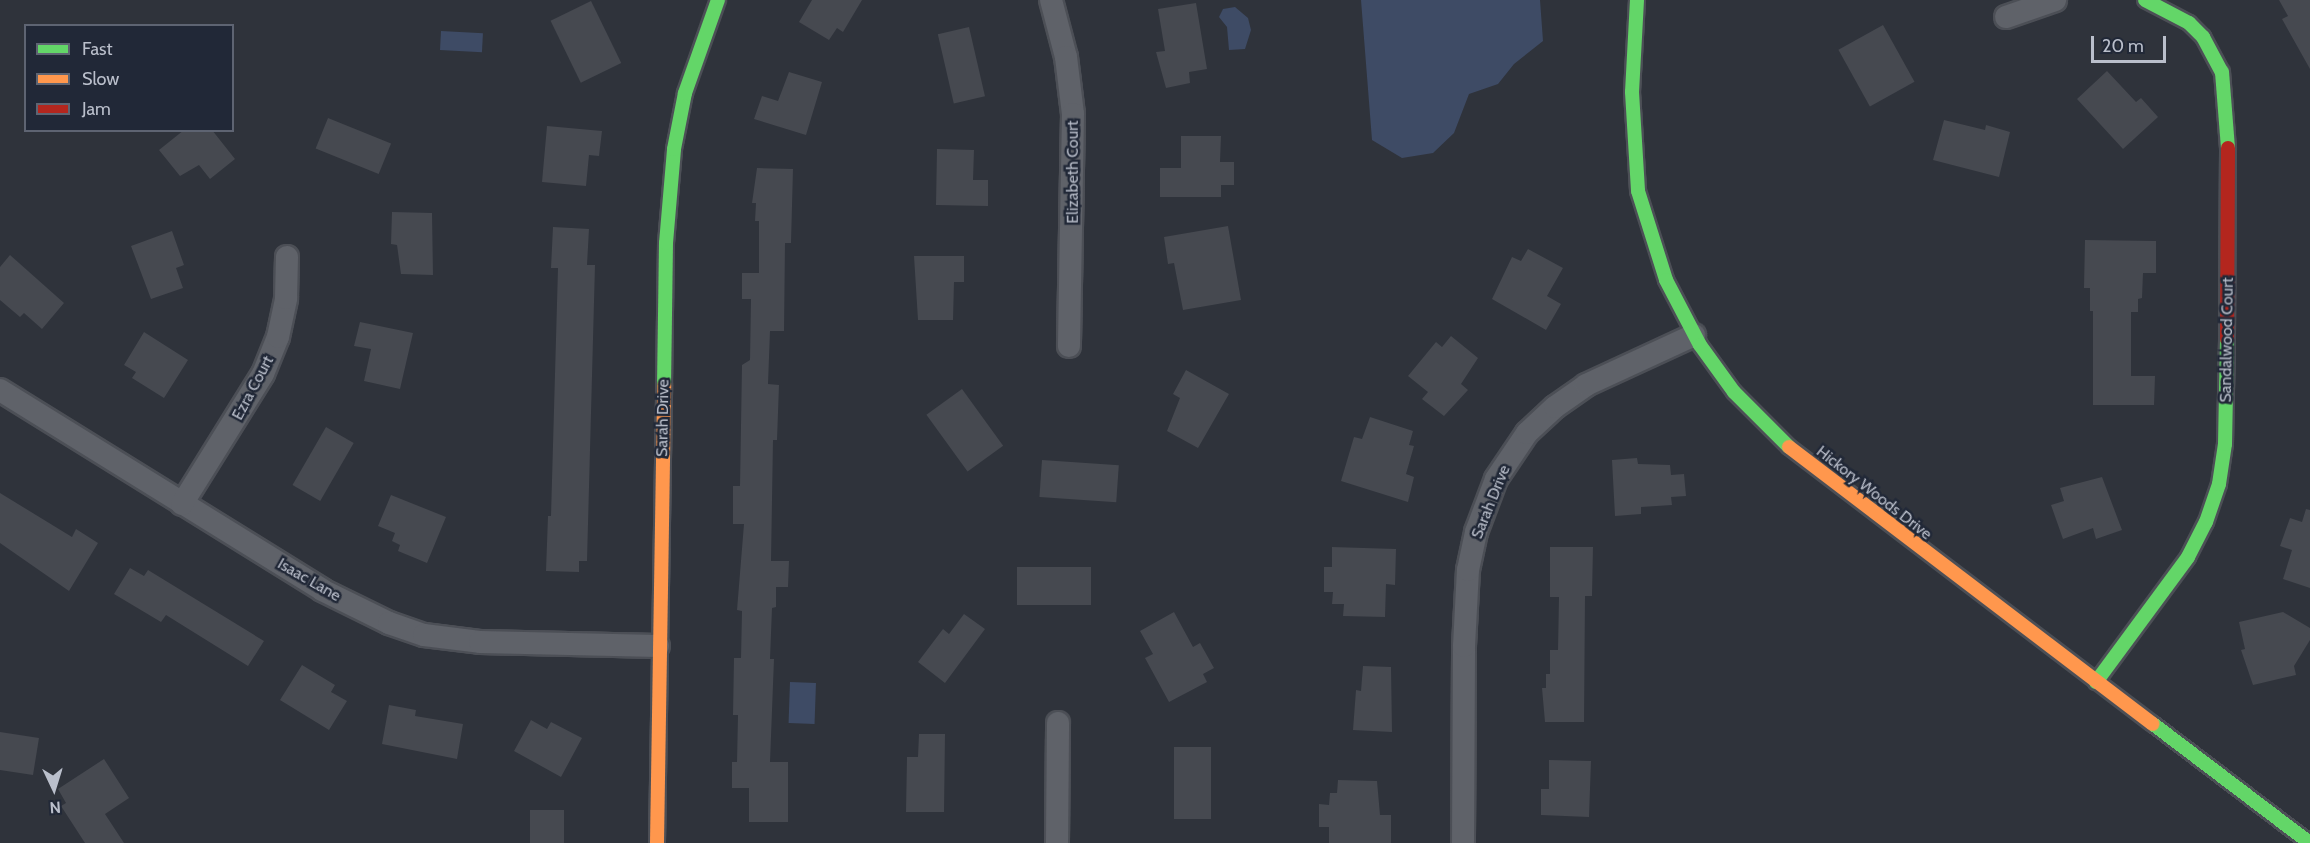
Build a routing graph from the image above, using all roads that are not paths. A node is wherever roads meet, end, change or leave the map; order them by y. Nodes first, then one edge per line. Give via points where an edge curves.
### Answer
1 (718, 0) edge
2 (1051, 0) edge
3 (1627, 0) edge
4 (1637, 0) edge
5 (2055, 0) edge
6 (2145, 0) edge
7 (2006, 17) dead end
8 (1632, 30) junction
9 (287, 258) dead end
10 (1694, 335) junction
11 (1070, 346) dead end
12 (0, 390) edge
13 (182, 504) junction
14 (658, 646) junction
15 (2096, 682) junction
16 (1058, 723) dead end
17 (657, 843) edge
18 (1057, 843) edge
19 (1463, 843) edge
20 (2310, 843) edge

1 - 14 street, Sarah Drive via 685,93 674,149 666,243
2 - 11 street, Elizabeth Court via 1066,57 1072,114
3 - 8 street, Hickory Woods Drive
4 - 8 street, Hickory Woods Drive
5 - 7 street
6 - 15 street, Sandalwood Court via 2189,23 2203,37 2222,72 2227,103 2229,198 2225,444 2219,484 2188,557
8 - 10 street, Hickory Woods Drive via 1633,152 1638,191 1666,280
9 - 13 street, Ezra Court via 286,298 278,337 263,374
10 - 15 street, Hickory Woods Drive via 1734,392 1772,433
10 - 19 street, Sarah Drive via 1586,385 1555,407 1527,433 1496,479 1476,532 1468,570
12 - 13 street, Isaac Lane
13 - 14 street, Isaac Lane via 322,590 389,623 424,635 480,642
14 - 17 street, Sarah Drive
15 - 20 street, Hickory Woods Drive
16 - 18 street

